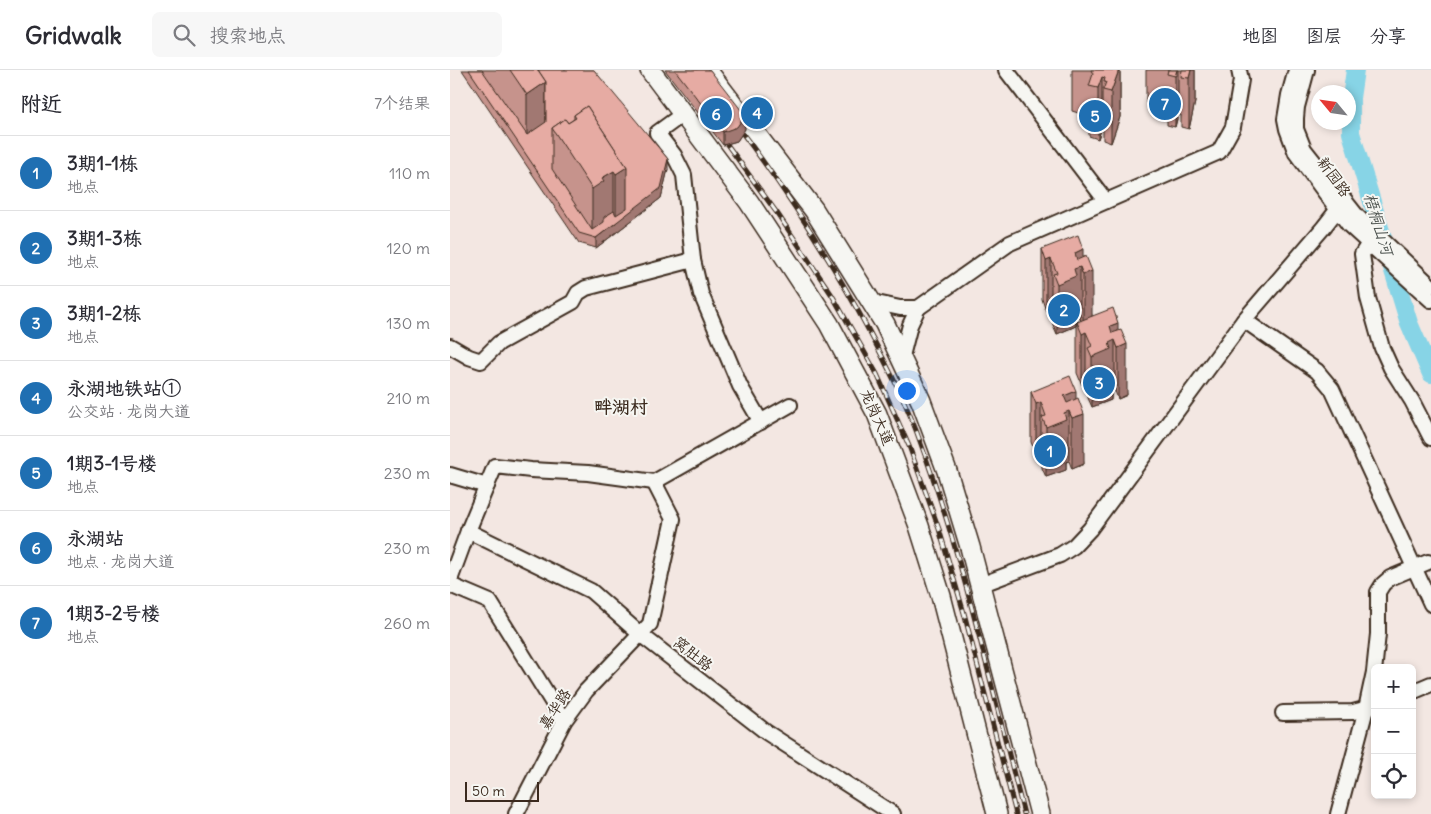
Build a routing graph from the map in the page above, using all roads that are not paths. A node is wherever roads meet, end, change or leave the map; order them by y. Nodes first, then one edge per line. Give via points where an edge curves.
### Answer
1 (650, 70) edge
2 (707, 70) edge
3 (1006, 70) edge
4 (1239, 70) edge
5 (1296, 70) edge
6 (1307, 70) edge
7 (683, 114) junction
8 (1106, 201) junction
9 (1341, 205) junction
10 (1369, 243) junction
11 (693, 260) junction
12 (1429, 291) edge
13 (872, 302) junction
14 (918, 308) junction
15 (1244, 320) junction
16 (450, 346) edge
17 (901, 360) junction
18 (790, 405) dead end
19 (761, 422) junction
20 (1431, 438) edge
21 (450, 476) edge
22 (654, 482) junction
23 (487, 486) junction
24 (468, 531) junction
25 (1428, 562) dead end
26 (1414, 568) junction
27 (450, 580) edge
28 (450, 585) edge
29 (980, 585) junction
30 (1431, 604) edge
31 (640, 634) junction
32 (1431, 684) edge
33 (1416, 690) edge
34 (1370, 707) edge
35 (1283, 712) dead end
36 (564, 721) junction
37 (993, 813) edge
38 (516, 814) edge
39 (893, 814) edge
40 (1040, 814) edge
41 (1338, 814) edge

1 - 7 highway, 龙岗大道
2 - 13 highway via 814,210
3 - 8 street
4 - 8 street via 1241,80 1233,127 1219,152
5 - 9 street, 新园路 via 1286,108 1286,130 1296,153
6 - 9 street, 新园路 via 1297,107 1299,138
7 - 11 street via 657,133 684,174
7 - 37 highway, 龙岗大道 via 749,202 830,324 877,414 920,526 938,587
8 - 14 street via 1010,243
9 - 10 street, 新园路 via 1349,225
9 - 12 street, 新园路 via 1365,224
9 - 15 street
10 - 12 street, 新园路
10 - 20 street via 1362,254 1368,298 1382,348
11 - 16 street via 586,288 573,302 499,343 481,361 469,358
11 - 19 street via 701,294 740,386
13 - 14 street
13 - 17 highway
14 - 17 street
15 - 26 street via 1318,371 1332,389
15 - 29 street via 1090,529 1074,546 1060,555
17 - 29 highway via 921,401 947,471
18 - 19 street
19 - 22 street
21 - 23 street
22 - 23 street via 588,472 495,466
22 - 31 street, 嘉华路 via 673,519 650,624
23 - 24 street
24 - 27 street
24 - 31 street, 窝肚路 via 591,590
25 - 26 street
26 - 30 street
26 - 34 street via 1390,578 1378,592 1378,634
28 - 36 street via 490,602
29 - 40 highway
31 - 36 street, 嘉华路 via 586,691
31 - 39 street, 窝肚路 via 766,732
32 - 33 street
34 - 35 street via 1353,712
34 - 41 street
36 - 38 street, 嘉华路

